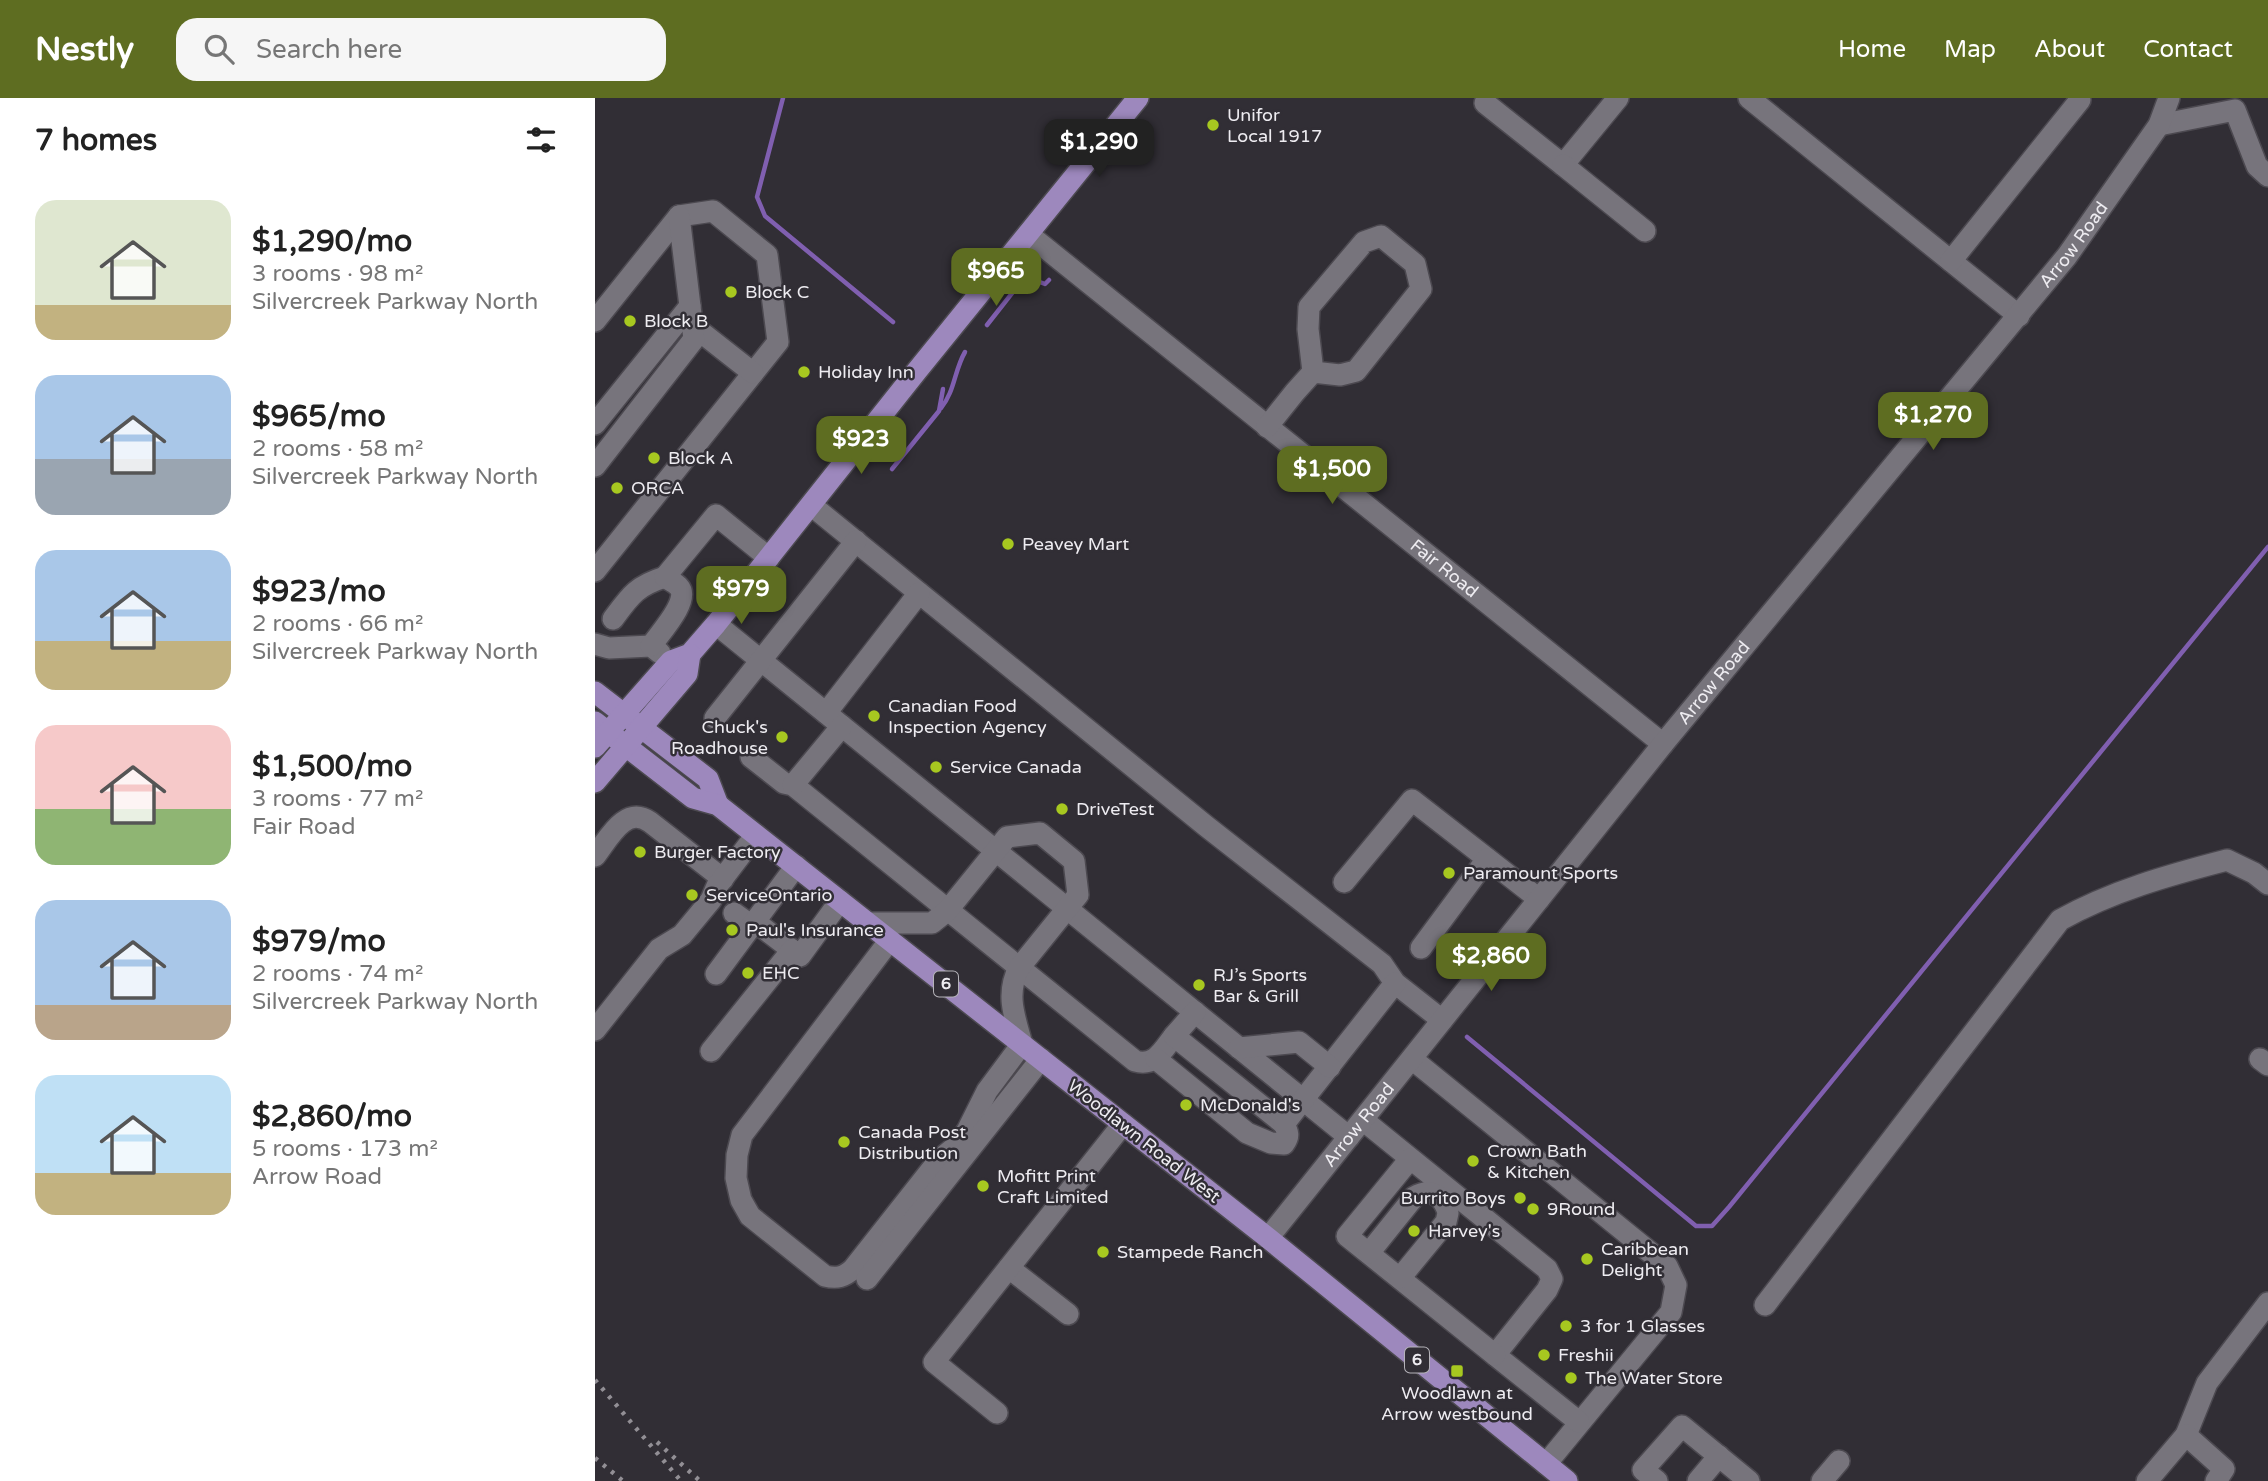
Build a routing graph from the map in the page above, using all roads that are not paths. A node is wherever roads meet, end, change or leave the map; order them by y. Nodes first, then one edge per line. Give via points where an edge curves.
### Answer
1 (1138, 98) edge
2 (1618, 98) edge
3 (1749, 98) edge
4 (2169, 98) edge
5 (1481, 100) edge
6 (2080, 100) dead end
7 (2236, 104) edge
8 (2159, 125) junction
9 (2264, 164) edge
10 (1563, 165) junction
11 (679, 216) junction
12 (1645, 231) dead end
13 (1028, 234) junction
14 (1951, 261) junction
15 (691, 315) junction
16 (2019, 317) junction
17 (595, 321) edge
18 (1313, 372) junction
19 (753, 373) junction
20 (595, 424) edge
21 (1267, 427) junction
22 (595, 466) edge
23 (811, 505) junction
24 (856, 541) junction
25 (769, 558) junction
26 (595, 571) edge
27 (665, 577) junction
28 (919, 593) junction
29 (716, 624) junction
30 (602, 634) edge
31 (651, 646) junction
32 (681, 658) junction
33 (760, 660) junction
34 (595, 692) edge
35 (625, 715) junction
36 (715, 718) dead end
37 (834, 719) junction
38 (642, 728) junction
39 (599, 733) edge
40 (1663, 744) junction
41 (626, 746) junction
42 (751, 757) dead end
43 (595, 782) edge
44 (793, 785) junction
45 (718, 805) junction
46 (756, 835) junction
47 (996, 851) junction
48 (595, 856) edge
49 (1487, 859) junction
50 (796, 866) junction
51 (723, 879) junction
52 (1344, 883) dead end
53 (2268, 884) edge
54 (1539, 899) junction
55 (840, 901) junction
56 (1067, 908) junction
57 (947, 911) junction
58 (734, 913) dead end
59 (869, 923) junction
60 (757, 926) junction
61 (890, 940) junction
62 (1420, 948) dead end
63 (792, 950) junction
64 (1019, 968) junction
65 (716, 974) dead end
66 (1395, 983) junction
67 (1195, 1012) junction
68 (1443, 1020) junction
69 (595, 1030) edge
70 (1174, 1036) junction
71 (1022, 1044) junction
72 (1240, 1048) junction
73 (711, 1051) dead end
74 (1041, 1059) junction
75 (1156, 1059) junction
76 (1412, 1059) junction
77 (1330, 1067) junction
78 (1304, 1100) junction
79 (1363, 1120) junction
80 (1123, 1124) junction
81 (1284, 1134) junction
82 (1349, 1137) junction
83 (1410, 1159) junction
84 (1268, 1238) junction
85 (1369, 1253) junction
86 (1009, 1268) junction
87 (1401, 1278) junction
88 (867, 1279) dead end
89 (2268, 1303) edge
90 (1765, 1305) dead end
91 (1068, 1314) dead end
92 (1495, 1355) junction
93 (997, 1413) dead end
94 (1579, 1422) junction
95 (2186, 1434) junction
96 (1719, 1456) junction
97 (1839, 1461) dead end
98 (1546, 1464) junction
99 (1567, 1481) edge
100 (1657, 1481) edge
101 (1698, 1481) edge
102 (1749, 1481) edge
103 (1822, 1481) edge
104 (2147, 1481) edge
105 (2216, 1481) edge

1 - 13 main road
2 - 10 street
3 - 14 street
4 - 8 street, Arrow Road
5 - 10 street
6 - 14 street
7 - 8 street
7 - 9 street
8 - 16 street, Arrow Road
10 - 12 street
11 - 15 street
11 - 17 street
11 - 19 street via 713,211 767,255 778,342
13 - 21 street, Fair Road
13 - 23 main road
14 - 16 street
15 - 19 street
15 - 20 street
15 - 22 street via 694,339
16 - 40 street, Arrow Road
18 - 18 street via 1309,307 1364,242 1381,236 1415,264 1421,289 1356,371 1340,375
18 - 21 street
19 - 26 street
21 - 40 street, Fair Road
23 - 24 street
23 - 25 main road
24 - 28 street
24 - 33 street
25 - 27 street via 716,515
25 - 29 main road
27 - 30 street via 634,591
27 - 31 street via 683,594
28 - 37 street
28 - 66 street via 1382,964
29 - 32 main road
29 - 33 street
30 - 31 street via 609,648
31 - 32 street
32 - 35 main road
32 - 38 main road via 687,674
33 - 36 street
33 - 37 street
34 - 35 main road, Woodlawn Road West / 6
35 - 38 main road, Woodlawn Road West / 6
35 - 39 main road
37 - 44 street
37 - 47 street
38 - 41 main road
38 - 45 main road, Woodlawn Road West / 6 via 708,779
39 - 41 main road, Woodlawn Road West / 6
40 - 54 street, Arrow Road
41 - 43 main road
41 - 45 main road, Woodlawn Road West / 6 via 693,798
42 - 44 street
44 - 57 street
45 - 46 main road, Woodlawn Road West / 6
46 - 50 main road, Woodlawn Road West / 6
46 - 51 street
47 - 56 street
47 - 56 street via 1007,837 1040,832 1074,861 1078,895
47 - 57 street
48 - 51 street via 627,818 636,816
49 - 52 street via 1412,800
49 - 54 street
49 - 62 street
50 - 55 main road, Woodlawn Road West / 6
50 - 60 street
51 - 69 street via 683,936 659,949
53 - 90 street via 2227,860 2103,898 2060,920
54 - 68 street, Arrow Road
55 - 59 main road, Woodlawn Road West / 6
55 - 63 street via 800,956
56 - 64 street
56 - 67 street
57 - 59 street via 932,923
57 - 64 street
58 - 60 street
59 - 61 main road, Woodlawn Road West / 6
60 - 63 street
60 - 65 street
61 - 71 main road, Woodlawn Road West / 6
61 - 71 street via 742,1135 737,1155 736,1178 750,1216 825,1276 839,1278 853,1269 939,1160 955,1147 987,1091
63 - 73 street
64 - 71 street via 1010,1002
64 - 75 street via 1135,1061
66 - 68 street
66 - 77 street
67 - 70 street
67 - 72 street
68 - 76 street, Arrow Road
70 - 75 street
70 - 81 street
71 - 74 main road, Woodlawn Road West / 6
72 - 77 street via 1299,1042
72 - 78 street
74 - 80 main road, Woodlawn Road West / 6
74 - 88 street
75 - 81 street via 1247,1133 1271,1143
76 - 79 street, Arrow Road
76 - 94 street via 1667,1265 1676,1285 1671,1312
77 - 78 street
78 - 81 street
78 - 82 street
79 - 82 street, Arrow Road
79 - 83 street
80 - 84 main road, Woodlawn Road West / 6
80 - 86 street
82 - 84 street, Arrow Road
83 - 85 street via 1347,1236
83 - 92 street via 1547,1269 1552,1279
84 - 98 main road, Woodlawn Road West / 6
85 - 87 street
85 - 87 street via 1415,1197 1431,1192 1441,1197 1448,1213 1445,1222
86 - 91 street
86 - 93 street via 934,1362
87 - 92 street
89 - 95 street via 2207,1383
92 - 94 street
94 - 98 street
95 - 104 street
95 - 105 street via 2224,1469
96 - 100 street via 1682,1426 1643,1470
96 - 101 street
96 - 102 street
97 - 103 street
98 - 99 main road, Woodlawn Road West / 6

